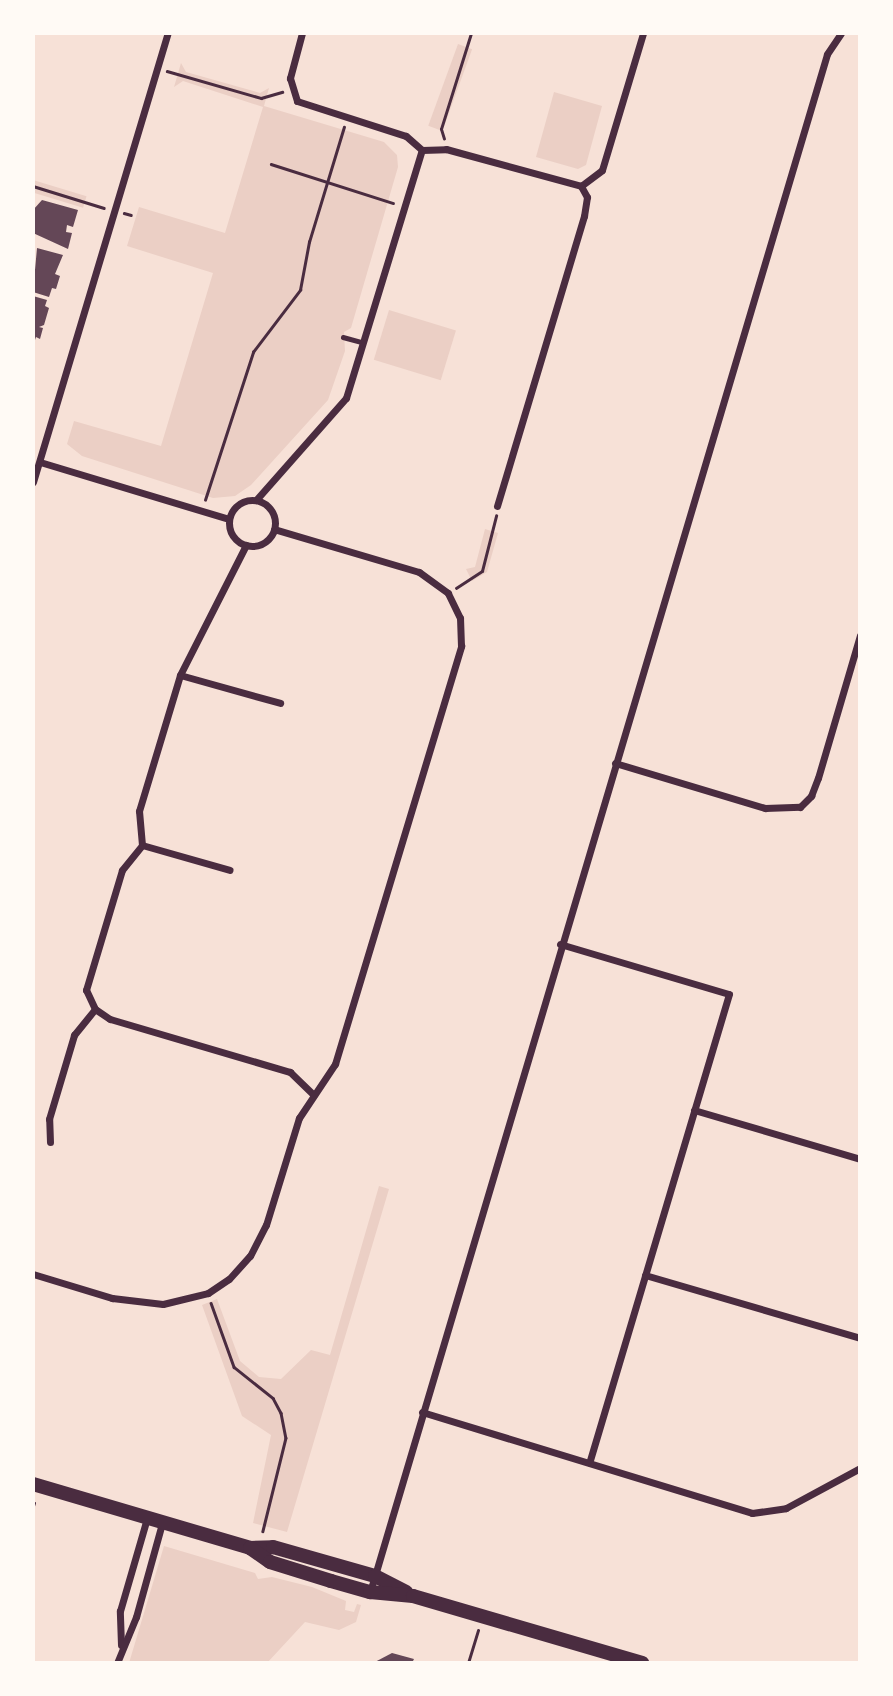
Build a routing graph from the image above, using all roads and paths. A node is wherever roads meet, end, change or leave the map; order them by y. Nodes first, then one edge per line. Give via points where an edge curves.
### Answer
1 (168, 33) edge
2 (302, 33) edge
3 (471, 33) edge
4 (643, 33) edge
5 (841, 33) edge
6 (157, 68) junction
7 (291, 89) junction
8 (347, 118) junction
9 (422, 149) junction
10 (446, 149) junction
11 (271, 164) dead end
12 (328, 183) junction
13 (33, 186) edge
14 (581, 186) junction
15 (403, 206) junction
16 (114, 211) junction
17 (131, 215) dead end
18 (343, 337) dead end
19 (365, 343) junction
20 (40, 462) junction
21 (33, 482) edge
22 (256, 500) junction
23 (497, 506) joint
24 (202, 510) junction
25 (229, 519) junction
26 (274, 529) junction
27 (246, 545) junction
28 (449, 593) junction
29 (860, 635) edge
30 (180, 675) junction
31 (280, 703) dead end
32 (615, 763) junction
33 (142, 845) junction
34 (229, 870) dead end
35 (560, 944) junction
36 (95, 1009) junction
37 (314, 1095) junction
38 (694, 1110) junction
39 (50, 1142) dead end
40 (860, 1158) edge
41 (33, 1274) edge
42 (645, 1275) junction
43 (208, 1293) junction
44 (860, 1338) edge
45 (422, 1412) junction
46 (589, 1464) junction
47 (860, 1468) edge
48 (33, 1484) edge
49 (148, 1518) junction
50 (163, 1522) junction
51 (263, 1531) dead end
52 (250, 1548) junction
53 (375, 1576) junction
54 (370, 1592) junction
55 (414, 1596) junction
56 (481, 1616) junction
57 (121, 1650) junction
58 (117, 1663) edge
59 (468, 1663) edge
60 (642, 1663) edge

1 - 6 street
2 - 7 street via 291,70
3 - 10 path via 441,129
4 - 14 street via 603,170
5 - 32 street via 827,54
6 - 7 path via 261,99
6 - 16 street
7 - 8 street via 297,101
8 - 9 street via 406,136
8 - 12 path
9 - 10 street
9 - 15 street
10 - 14 street
11 - 12 path
12 - 15 path
12 - 24 path via 300,290 253,352
13 - 16 path
14 - 23 street via 587,197 584,216
15 - 19 street
16 - 17 path
16 - 20 street
18 - 19 lane
19 - 22 street via 346,398
20 - 21 street
20 - 24 street
22 - 25 street via 236,506
22 - 26 street via 271,510
23 - 28 path via 482,571
24 - 25 street
25 - 27 street via 231,534
26 - 27 street via 263,544
26 - 28 street via 419,572
27 - 30 street
28 - 37 street via 460,618 461,646 335,1064
29 - 32 street via 818,778 811,796 800,807 765,808
30 - 31 street
30 - 33 street via 139,811
32 - 35 street
33 - 34 street
33 - 36 street via 122,870 86,990
35 - 38 street via 729,994
35 - 45 street
36 - 37 street via 110,1019 290,1072
36 - 39 street via 74,1035 49,1119
37 - 43 street via 299,1118 266,1226 250,1256
38 - 40 street
38 - 42 street
41 - 43 street via 140,1304 163,1304
42 - 44 street
42 - 46 street
43 - 51 path via 234,1367 273,1398 281,1413 286,1438
45 - 46 street
45 - 53 street
46 - 47 street via 752,1513 786,1508
48 - 49 main road
49 - 50 main road
49 - 57 street via 120,1611
50 - 52 main road
50 - 57 street via 136,1617
52 - 53 main road via 273,1547
52 - 54 main road via 270,1562
53 - 54 street
53 - 55 main road
54 - 55 main road
55 - 56 main road
56 - 59 path
56 - 60 main road
57 - 58 street

